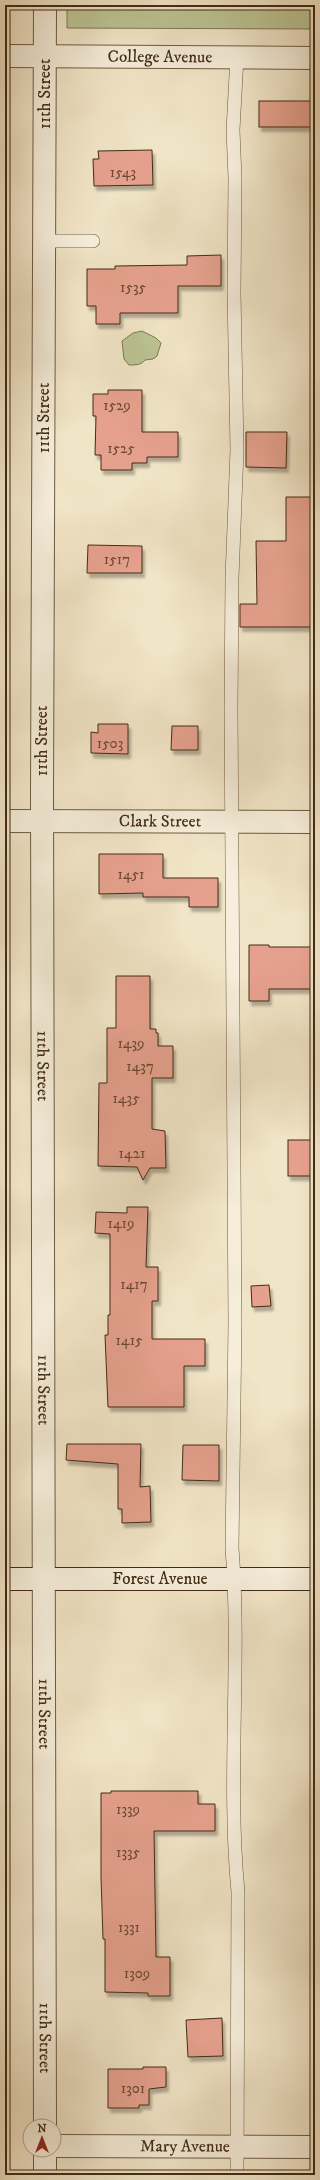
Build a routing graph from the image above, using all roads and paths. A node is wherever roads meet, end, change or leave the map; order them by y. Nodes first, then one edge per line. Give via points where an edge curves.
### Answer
1 (45, 5) edge
2 (5, 56) edge
3 (45, 57) junction
4 (237, 57) junction
5 (315, 58) edge
6 (44, 241) junction
7 (92, 241) dead end
8 (5, 821) edge
9 (42, 821) junction
10 (233, 822) junction
11 (315, 822) edge
12 (5, 1579) edge
13 (44, 1579) junction
14 (235, 1579) junction
15 (315, 1579) edge
16 (45, 2118) edge
17 (62, 2146) edge
18 (238, 2147) junction
19 (315, 2147) edge
20 (45, 2158) edge
21 (46, 2175) edge
22 (237, 2175) edge

1 - 3 street, 11th Street
2 - 3 street, College Avenue
3 - 4 street, College Avenue
3 - 6 street, 11th Street
4 - 5 street, College Avenue
4 - 10 lane via 233,130 237,450 232,578
6 - 7 lane
6 - 9 street, 11th Street
8 - 9 street, Clark Street
9 - 10 street, Clark Street
9 - 13 street, 11th Street
10 - 11 street, Clark Street
10 - 14 lane via 235,1330 232,1548
12 - 13 street, Forest Avenue
13 - 14 street, Forest Avenue
13 - 16 street, 11th Street
14 - 15 street, Forest Avenue
14 - 18 lane via 234,1853 238,1892
17 - 18 street, Mary Avenue
18 - 19 street, Mary Avenue
18 - 22 lane
20 - 21 street

